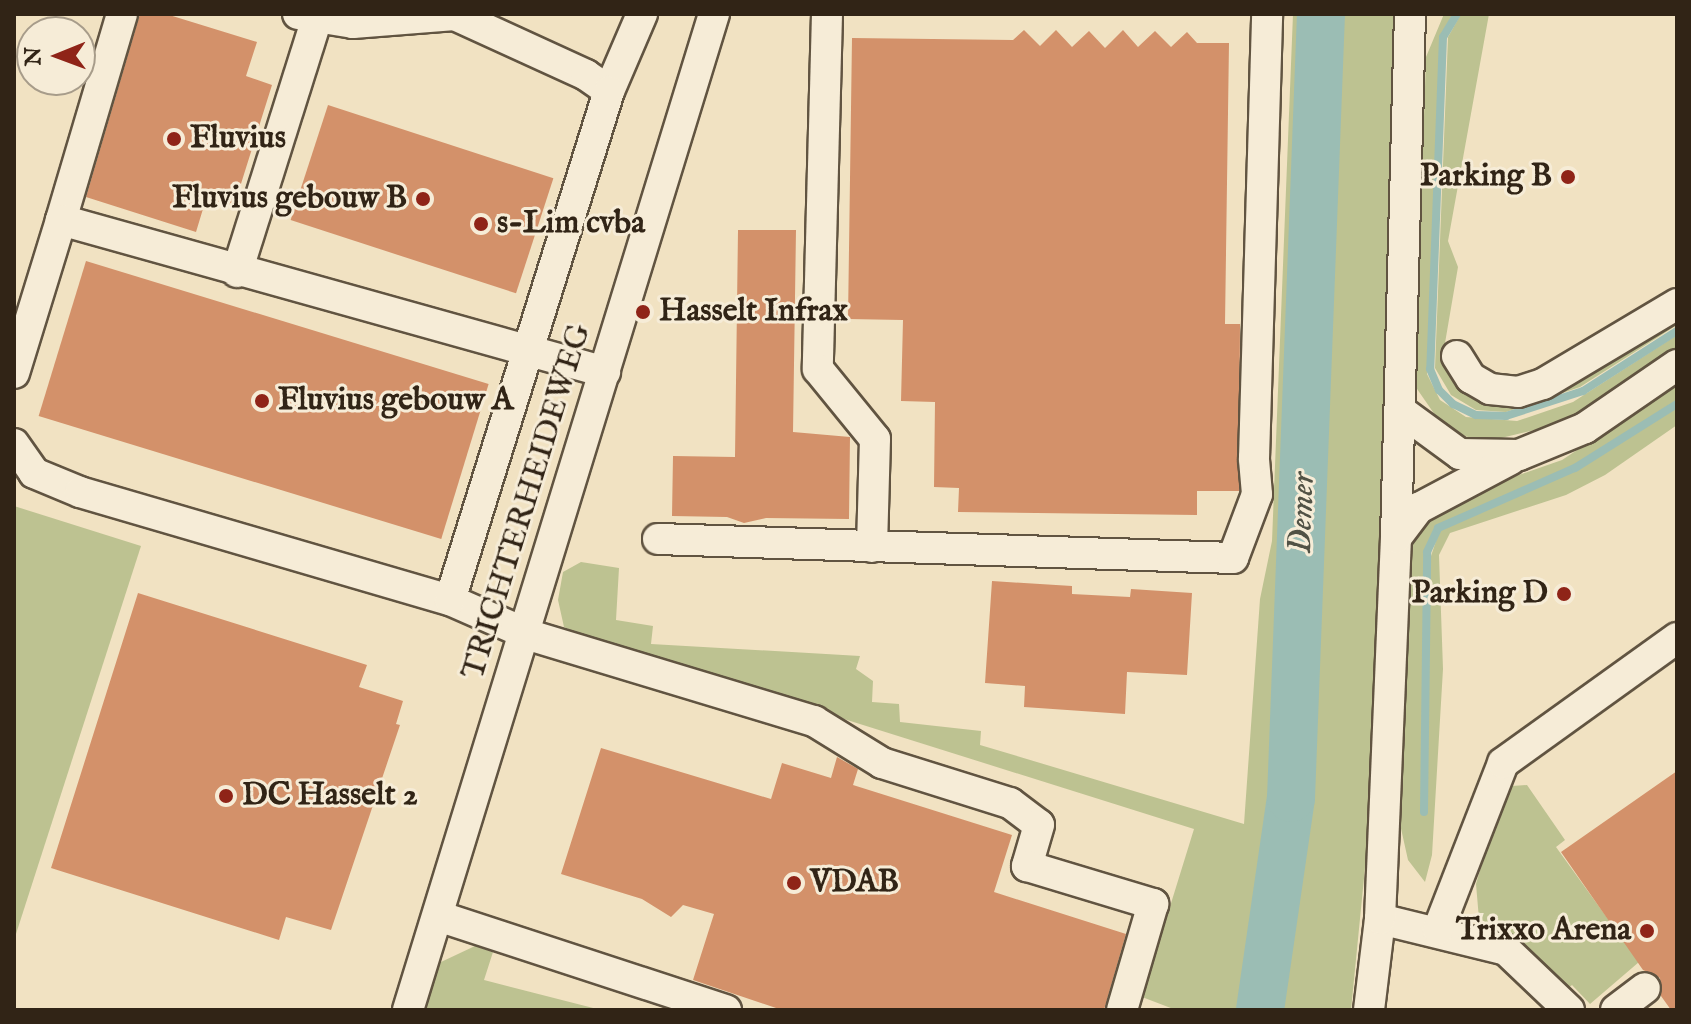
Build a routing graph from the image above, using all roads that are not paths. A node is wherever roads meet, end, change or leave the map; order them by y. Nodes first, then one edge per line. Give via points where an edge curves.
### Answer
1 (122, 14) edge
2 (642, 14) edge
3 (714, 14) edge
4 (827, 14) edge
5 (1267, 14) edge
6 (1419, 14) edge
7 (307, 16) edge
8 (609, 91) junction
9 (61, 220) junction
10 (237, 272) junction
11 (1677, 304) edge
12 (526, 350) junction
13 (1457, 356) dead end
14 (1677, 365) edge
15 (605, 372) junction
16 (14, 373) edge
17 (1401, 411) junction
18 (14, 444) edge
19 (1519, 455) junction
20 (1396, 538) junction
21 (658, 539) dead end
22 (872, 547) junction
23 (450, 600) junction
24 (527, 633) junction
25 (1677, 638) edge
26 (438, 916) junction
27 (1380, 919) junction
28 (1438, 930) junction
29 (1645, 988) dead end
30 (408, 1010) edge
31 (726, 1010) edge
32 (1122, 1010) edge
33 (1369, 1010) edge
34 (1569, 1010) edge
35 (1616, 1010) edge

1 - 9 street
2 - 8 street
3 - 15 street, TRICHTERHEIDEWEG
4 - 22 street via 818,369 875,439
5 - 22 street via 1257,494 1233,558
6 - 17 street via 1410,49
7 - 8 street via 353,23 455,15 586,75
7 - 10 street
8 - 12 street
9 - 10 street
9 - 16 street
10 - 12 street
11 - 13 street via 1543,384 1518,392 1490,389 1471,378
12 - 15 street
12 - 23 street
14 - 19 street via 1585,428
15 - 24 street, TRICHTERHEIDEWEG
17 - 19 street via 1460,454
17 - 20 street
18 - 23 street via 34,473 80,492
19 - 20 street via 1419,508
20 - 27 street
21 - 22 street
23 - 24 street
24 - 26 street, TRICHTERHEIDEWEG
24 - 32 street via 814,721 882,763 1010,803 1039,825 1027,866 1153,904
25 - 28 street via 1503,763
26 - 30 street, TRICHTERHEIDEWEG
26 - 31 street
27 - 28 street
27 - 33 street
28 - 34 street via 1506,950
29 - 35 street

